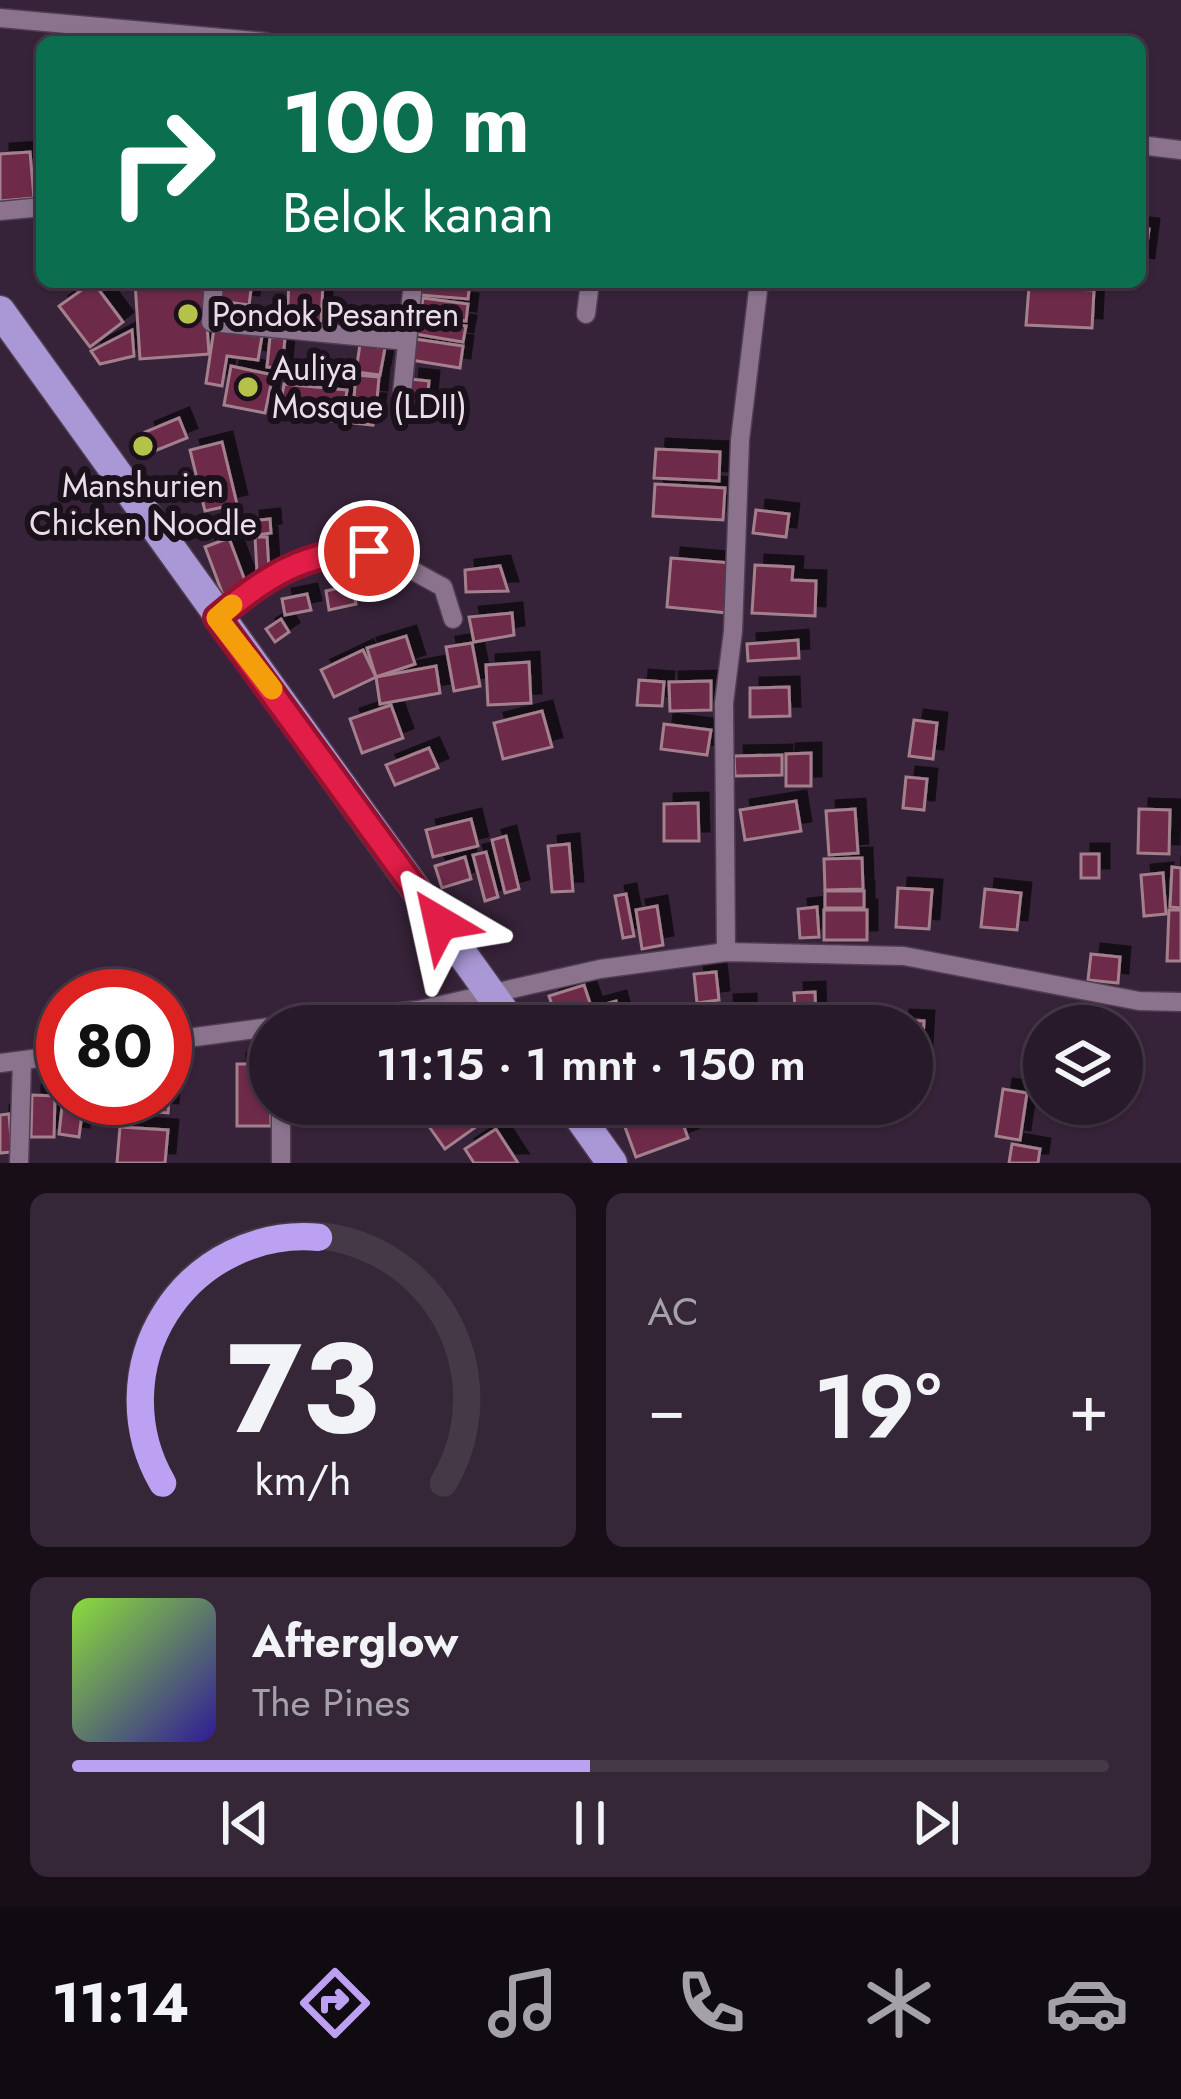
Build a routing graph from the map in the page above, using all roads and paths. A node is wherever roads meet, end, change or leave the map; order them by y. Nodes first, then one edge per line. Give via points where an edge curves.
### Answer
1 (0, 18) edge
2 (200, 36) edge
3 (1146, 146) edge
4 (1181, 150) edge
5 (36, 208) edge
6 (0, 211) edge
7 (214, 288) edge
8 (412, 288) edge
9 (589, 288) edge
10 (758, 288) edge
11 (0, 311) edge
12 (586, 314) dead end
13 (407, 341) junction
14 (401, 404) dead end
15 (217, 618) junction
16 (453, 619) dead end
17 (726, 952) junction
18 (492, 996) junction
19 (1181, 1002) edge
20 (428, 1005) edge
21 (499, 1005) edge
22 (249, 1030) edge
23 (192, 1037) edge
24 (36, 1059) edge
25 (22, 1061) junction
26 (0, 1063) edge
27 (281, 1125) edge
28 (585, 1125) edge
29 (19, 1163) edge
30 (281, 1163) edge
31 (612, 1163) edge

1 - 2 street
3 - 4 street
5 - 6 street
7 - 13 street via 211,322
8 - 13 street
9 - 12 street
10 - 17 street via 724,704
11 - 15 highway
13 - 14 street
15 - 16 street via 283,567 333,551 369,551 443,587
15 - 18 highway
17 - 18 street via 600,968
17 - 19 street via 904,956
18 - 20 street
18 - 21 highway
22 - 23 street
24 - 25 street
25 - 26 street
25 - 29 street
27 - 30 street
28 - 31 highway

